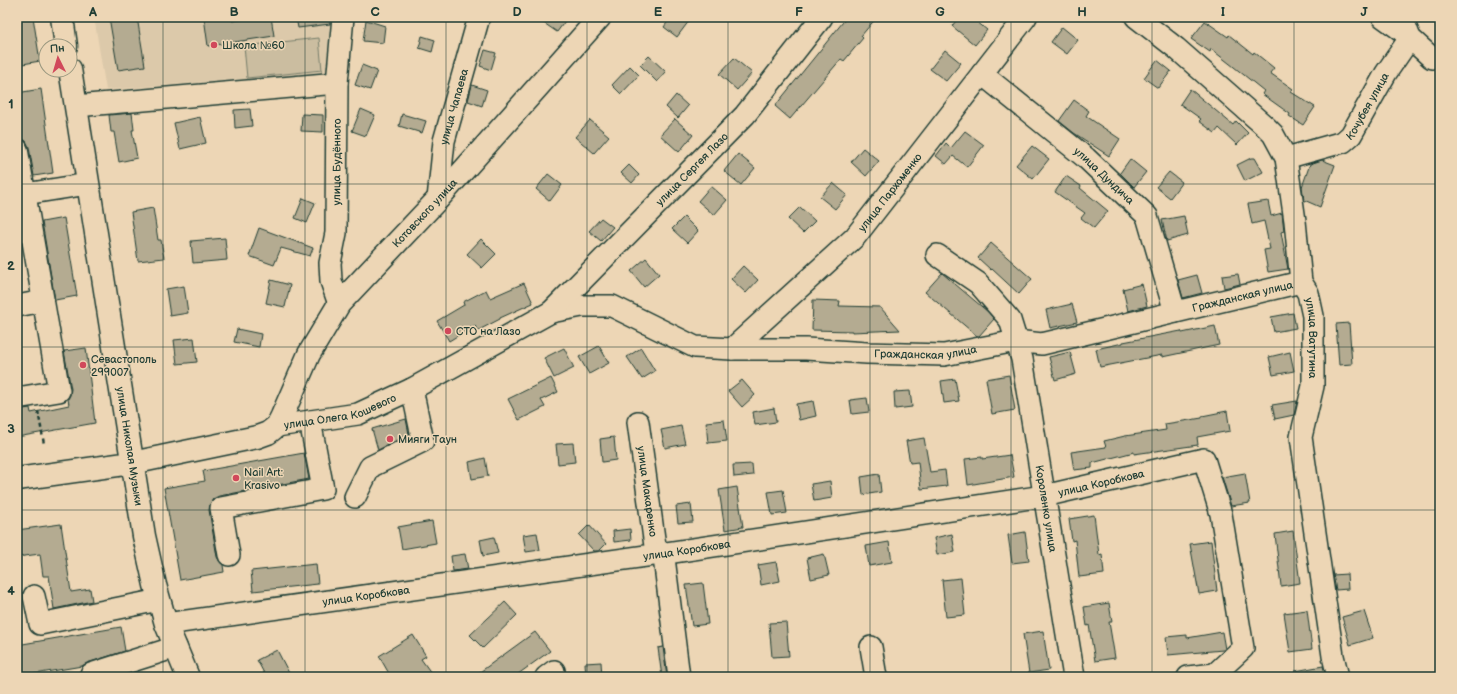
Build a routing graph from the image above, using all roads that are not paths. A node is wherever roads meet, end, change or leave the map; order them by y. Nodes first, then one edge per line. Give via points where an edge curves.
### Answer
1 (62, 17) edge
2 (343, 17) edge
3 (479, 17) edge
4 (600, 17) edge
5 (822, 17) edge
6 (1026, 17) edge
7 (1136, 17) edge
8 (1383, 17) edge
9 (1402, 17) edge
10 (65, 38) edge
11 (1410, 38) junction
12 (1432, 58) dead end
13 (982, 74) junction
14 (71, 78) edge
15 (337, 83) junction
16 (76, 106) junction
17 (17, 149) edge
18 (1286, 158) junction
19 (21, 183) edge
20 (88, 184) junction
21 (438, 199) junction
22 (24, 226) edge
23 (937, 255) dead end
24 (1301, 282) junction
25 (43, 301) junction
26 (339, 304) junction
27 (17, 306) edge
28 (551, 312) junction
29 (1175, 312) junction
30 (1016, 341) junction
31 (732, 349) junction
32 (412, 389) junction
33 (26, 397) edge
34 (310, 421) junction
35 (638, 422) dead end
36 (277, 426) junction
37 (132, 463) junction
38 (17, 478) edge
39 (1044, 496) junction
40 (355, 497) dead end
41 (660, 554) junction
42 (229, 555) dead end
43 (34, 596) dead end
44 (159, 600) junction
45 (166, 624) junction
46 (176, 647) junction
47 (871, 647) dead end
48 (86, 676) edge
49 (1215, 676) edge
50 (188, 677) edge
51 (679, 677) edge
52 (876, 677) edge
53 (1074, 677) edge
54 (1188, 677) edge
55 (1338, 677) edge

1 - 10 main road
2 - 15 street, улица Будённого
3 - 21 street, улица Чапаева via 444,141
4 - 21 main road, Котовского улица
5 - 28 street, улица Сергея Лазо via 745,115
6 - 13 street, улица Пархоменко
7 - 18 street, улица Ватутина via 1176,48 1266,127 1273,134
8 - 11 street
9 - 11 street
11 - 12 street
11 - 18 street, Кочубея улица via 1351,134 1342,142
13 - 29 street, улица Дундича via 1086,158 1147,216
13 - 31 street, улица Пархоменко via 855,237
14 - 16 main road, улица Николая Музыки
15 - 16 street
15 - 26 street, улица Будённого via 336,233 330,263 331,281
16 - 20 main road, улица Николая Музыки
17 - 19 street
18 - 24 street, улица Ватутина
19 - 20 street
19 - 22 street
20 - 37 main road, улица Николая Музыки
21 - 26 main road, Котовского улица
22 - 25 street
23 - 30 street, Короленко улица via 978,283 1010,320
24 - 29 street, Гражданская улица
24 - 55 street, улица Ватутина via 1308,293 1313,316 1313,386 1301,437
25 - 27 street
25 - 33 street via 59,391
26 - 36 main road, Котовского улица via 309,354
28 - 31 street, Гражданская улица via 582,306 612,306 695,347
28 - 32 street, улица Олега Кошевого
29 - 30 street, Гражданская улица via 1042,344
30 - 31 street, Гражданская улица via 944,355 806,349
30 - 39 street, Короленко улица via 1022,359
32 - 34 street, улица Олега Кошевого via 358,414
32 - 40 street via 423,440 370,467
34 - 36 street, улица Олега Кошевого
34 - 42 street via 323,489 221,508
35 - 41 street, улица Макаренко via 655,546
36 - 37 main road, улица Олега Кошевого via 257,437
37 - 38 main road, улица Олега Кошевого
37 - 44 main road, улица Николая Музыки via 144,536
39 - 41 street, улица Коробкова
39 - 49 street, улица Коробкова via 1204,459 1221,514 1243,648
39 - 53 street, Короленко улица
41 - 45 street, улица Коробкова
41 - 51 street, улица Макаренко via 664,558
43 - 44 street via 40,624
44 - 45 main road, улица Николая Музыки
45 - 46 main road, улица Николая Музыки
46 - 48 street
46 - 50 main road, улица Николая Музыки
47 - 52 street
49 - 54 street

